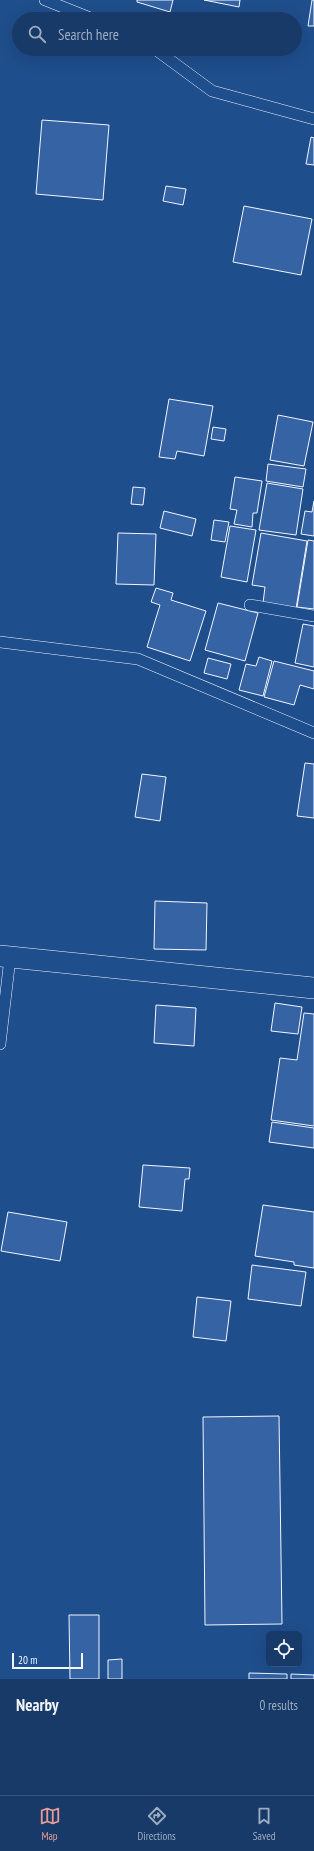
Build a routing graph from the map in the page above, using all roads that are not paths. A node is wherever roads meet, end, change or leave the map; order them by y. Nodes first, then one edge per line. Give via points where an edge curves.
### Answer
1 (45, 0) edge
2 (75, 12) edge
3 (164, 56) edge
4 (314, 119) edge
5 (250, 604) dead end
6 (314, 616) edge
7 (0, 642) edge
8 (314, 733) edge
9 (5, 957) edge
10 (314, 988) edge
11 (0, 1044) edge

1 - 2 lane
3 - 4 lane via 212,91
5 - 6 lane
7 - 8 lane via 138,659
9 - 10 street
9 - 11 lane

